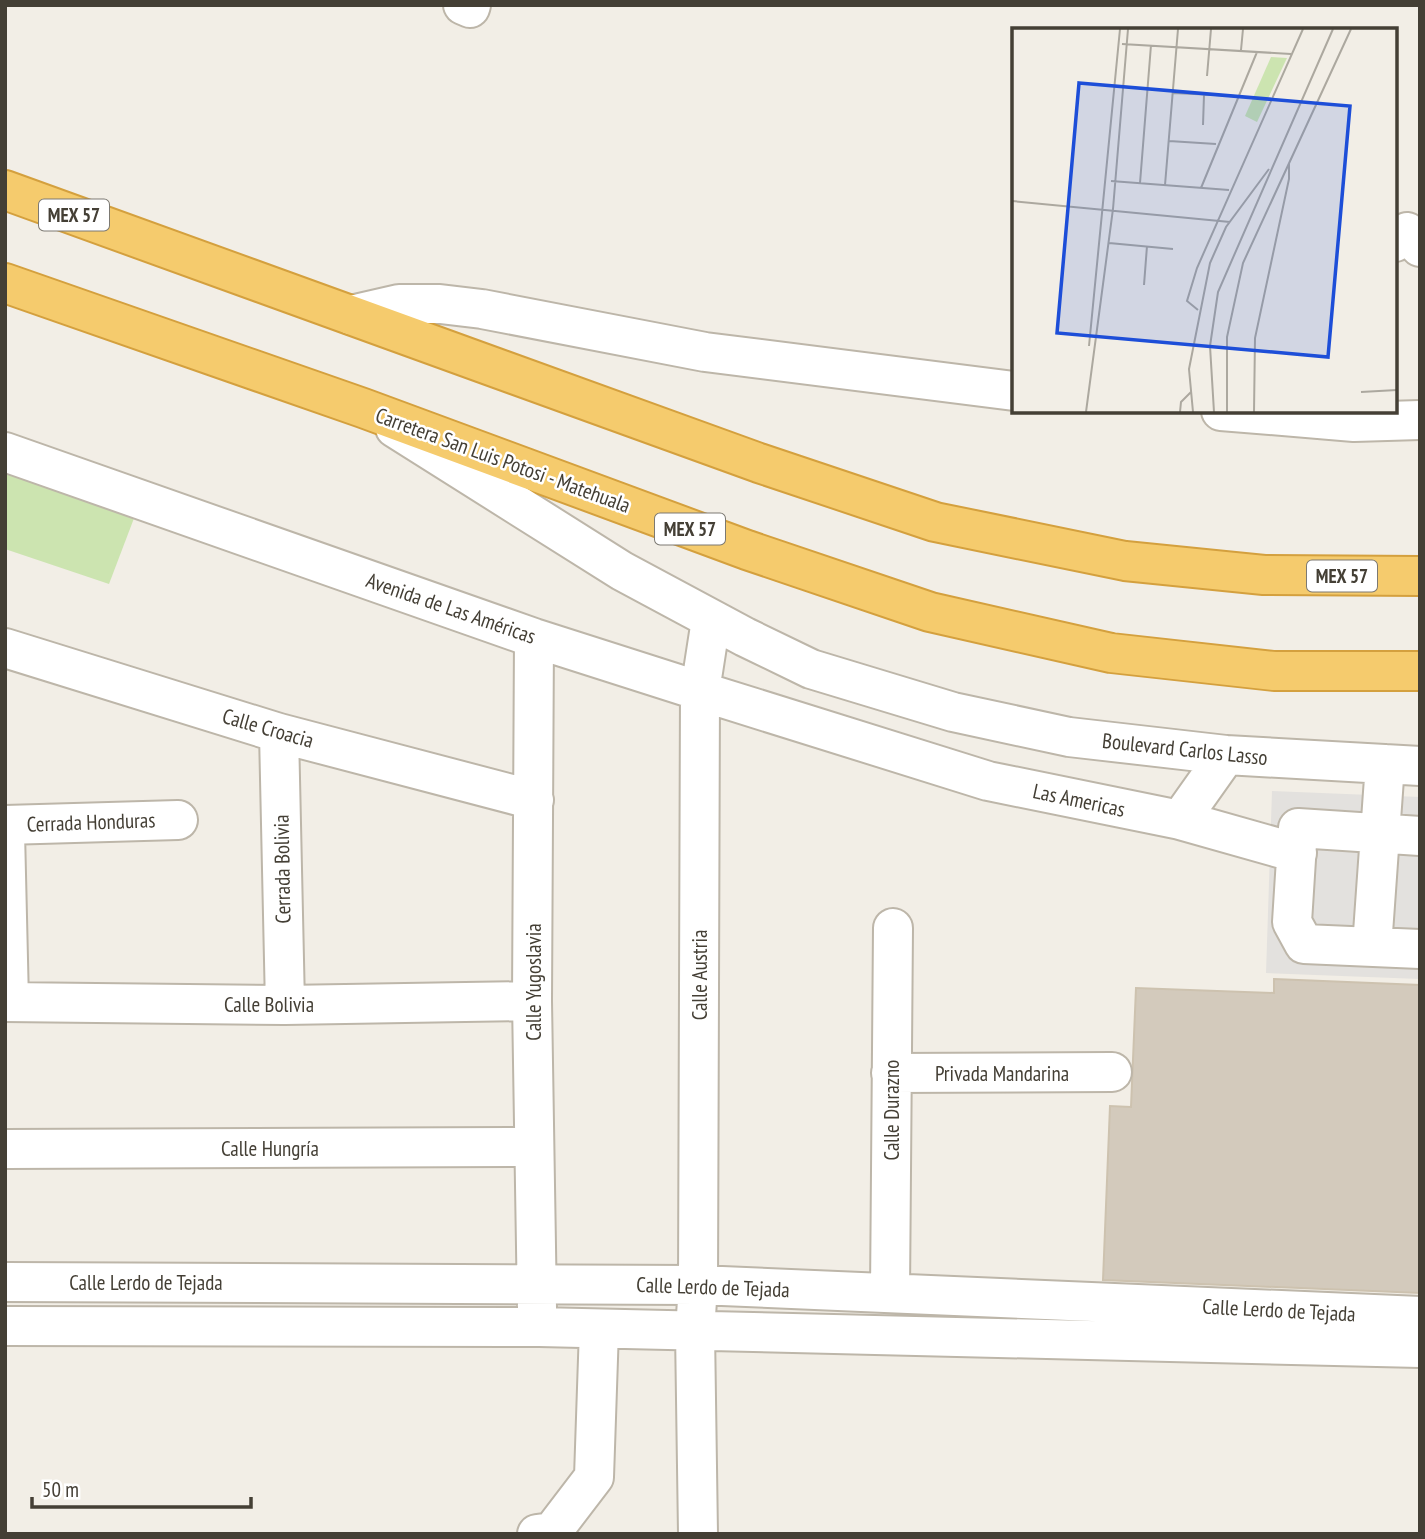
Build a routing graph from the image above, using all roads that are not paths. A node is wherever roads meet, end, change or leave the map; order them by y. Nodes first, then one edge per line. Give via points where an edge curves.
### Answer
1 (463, 5) edge
2 (471, 5) edge
3 (5, 190) edge
4 (5, 283) edge
5 (351, 315) junction
6 (1012, 391) edge
7 (363, 408) junction
8 (1245, 413) edge
9 (1420, 420) edge
10 (5, 452) edge
11 (1420, 576) edge
12 (712, 620) junction
13 (534, 638) junction
14 (5, 648) edge
15 (1420, 671) edge
16 (700, 691) junction
17 (279, 733) junction
18 (901, 754) joint
19 (1226, 755) junction
20 (1403, 765) edge
21 (534, 800) junction
22 (178, 820) dead end
23 (1180, 820) junction
24 (5, 825) edge
25 (5, 832) edge
26 (1380, 834) junction
27 (1420, 836) edge
28 (1297, 853) junction
29 (893, 928) dead end
30 (1372, 947) junction
31 (1420, 949) edge
32 (533, 1001) junction
33 (7, 1002) edge
34 (285, 1005) junction
35 (1112, 1072) dead end
36 (891, 1073) junction
37 (534, 1147) junction
38 (5, 1149) edge
39 (5, 1282) edge
40 (535, 1283) junction
41 (698, 1285) junction
42 (890, 1292) junction
43 (1420, 1316) edge
44 (5, 1326) edge
45 (539, 1327) junction
46 (599, 1328) junction
47 (695, 1331) junction
48 (1420, 1348) edge
49 (537, 1534) edge
50 (698, 1534) edge

1 - 2 street
3 - 5 highway, MEX 57
4 - 7 highway, Carretera San Luis Potosi - Matehuala / MEX 57
5 - 6 street via 399,304 440,304 705,352
5 - 11 highway, MEX 57 via 935,522 1125,561 1264,575
7 - 12 street, Boulevard Carlos Lasso via 600,558
7 - 15 highway, Carretera San Luis Potosi - Matehuala / MEX 57 via 747,550 930,612 1111,653 1275,671
8 - 9 street via 1354,422
10 - 13 street, Avenida de Las Américas
12 - 16 street, Calle Austria
12 - 19 street, Boulevard Carlos Lasso via 811,669 953,712 1069,737
13 - 16 street, Avenida de Las Américas
13 - 21 street, Calle Yugoslavia
14 - 17 street, Calle Croacia
16 - 18 street, Avenida de Las Américas
16 - 41 street, Calle Austria
17 - 21 street, Calle Croacia
17 - 34 street, Cerrada Bolivia
18 - 23 street, Las Americas via 988,781
19 - 20 street, Boulevard Carlos Lasso
19 - 23 street
20 - 26 street
21 - 32 street, Calle Yugoslavia
22 - 24 street, Cerrada Honduras
23 - 28 street, Las Americas
25 - 33 street
26 - 27 street
26 - 28 street via 1298,828
26 - 30 street
28 - 30 street via 1292,922 1304,944
29 - 36 street, Calle Durazno
30 - 31 street
32 - 34 street, Calle Bolivia
32 - 37 street, Calle Yugoslavia
33 - 34 street, Calle Bolivia
35 - 36 street, Privada Mandarina
36 - 42 street, Calle Durazno
37 - 38 street, Calle Hungría
37 - 40 street, Calle Yugoslavia
39 - 40 street, Calle Lerdo de Tejada
40 - 41 street, Calle Lerdo de Tejada
40 - 45 street, Calle Yugoslavia
41 - 42 street, Calle Lerdo de Tejada
41 - 47 street, Calle Austria
42 - 43 street, Calle Lerdo de Tejada
44 - 45 street, Calle Lerdo de Tejada
45 - 46 street, Calle Lerdo de Tejada
46 - 47 street, Calle Lerdo de Tejada
46 - 49 street via 594,1477 552,1532
47 - 48 street, Calle Lerdo de Tejada
47 - 50 street, Calle Austria

